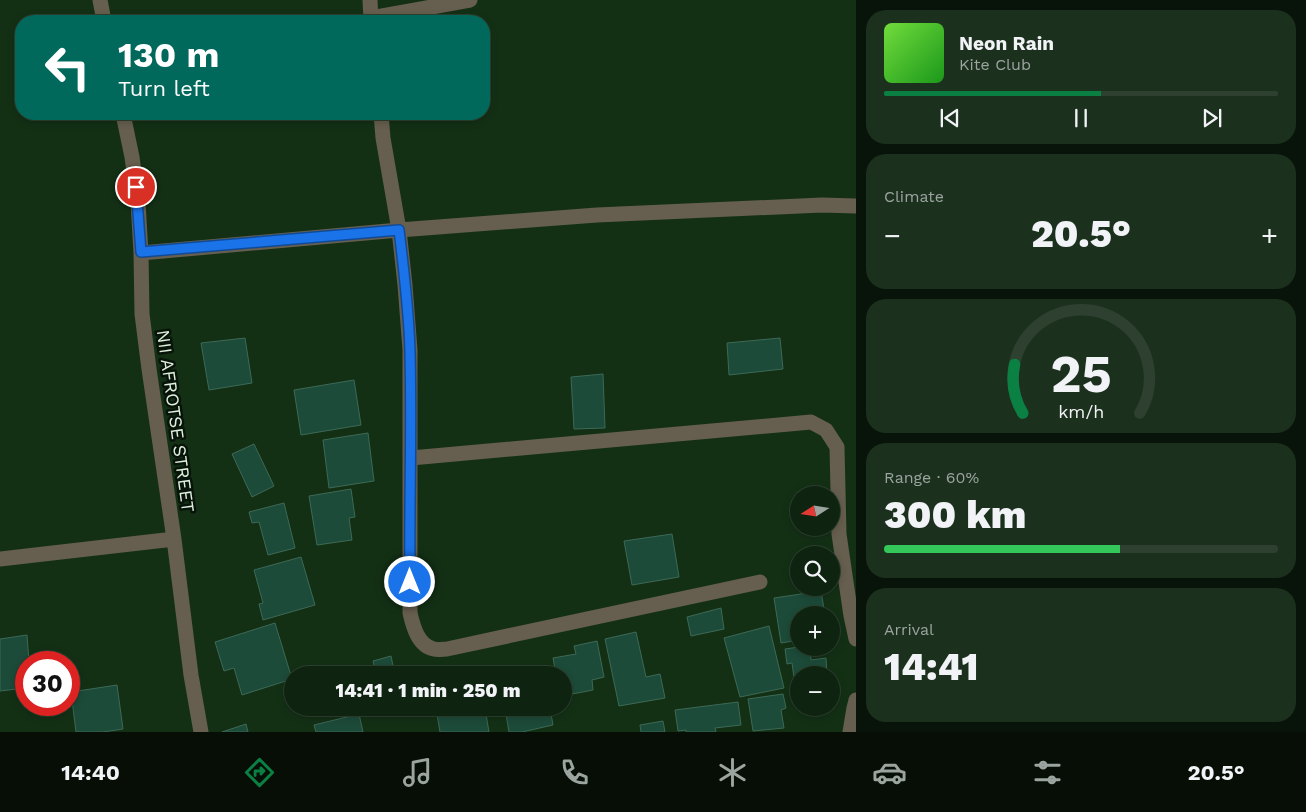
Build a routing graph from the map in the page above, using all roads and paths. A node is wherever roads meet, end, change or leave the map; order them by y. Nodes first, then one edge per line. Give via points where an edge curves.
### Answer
1 (100, 0) edge
2 (370, 0) edge
3 (470, 0) edge
4 (103, 15) edge
5 (371, 15) edge
6 (396, 15) edge
7 (124, 120) edge
8 (382, 120) edge
9 (856, 206) edge
10 (399, 230) junction
11 (141, 252) junction
12 (411, 458) junction
13 (174, 539) junction
14 (0, 560) edge
15 (760, 582) dead end
16 (856, 640) edge
17 (856, 700) edge
18 (201, 732) edge
19 (850, 732) edge

1 - 4 street
2 - 5 street
3 - 6 street
7 - 11 street, NII AFROTSE STREET via 138,202
8 - 10 street
9 - 10 street via 597,215
10 - 11 street
10 - 12 street via 410,350
11 - 13 street, NII AFROTSE STREET via 142,314
12 - 15 street via 410,612 414,631 424,644 433,649 447,649
12 - 16 street via 811,422 826,430 837,447 839,534
13 - 14 street
13 - 18 street, NII AFROTSE STREET
17 - 19 street

